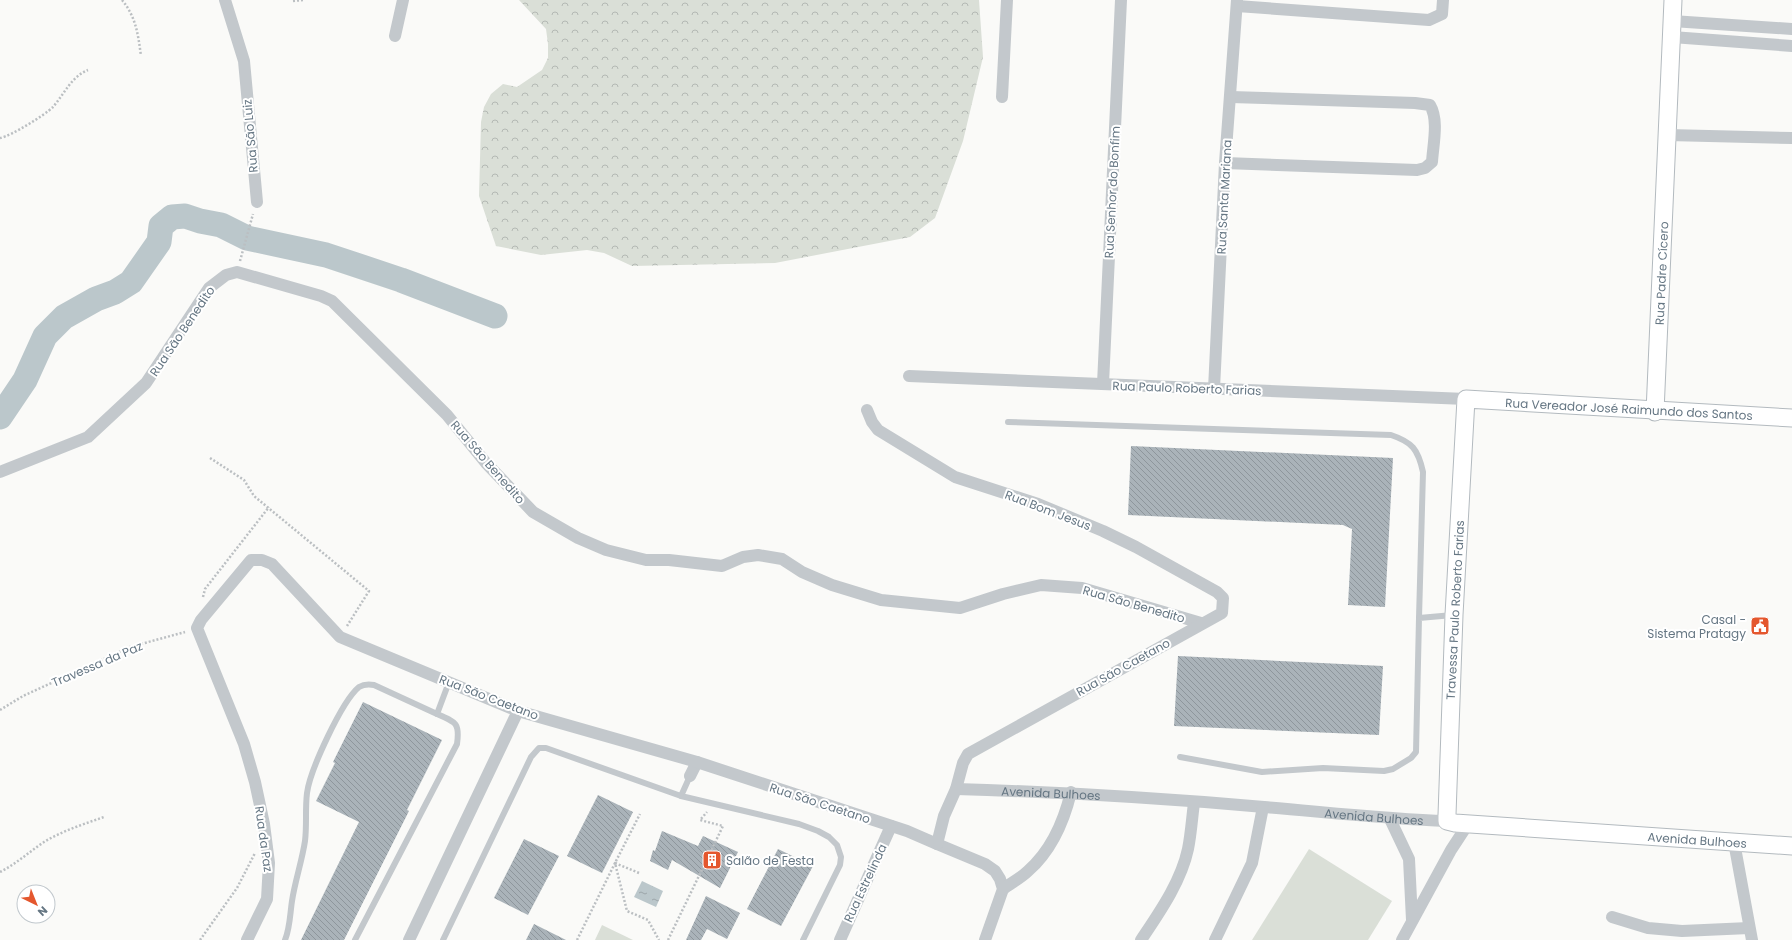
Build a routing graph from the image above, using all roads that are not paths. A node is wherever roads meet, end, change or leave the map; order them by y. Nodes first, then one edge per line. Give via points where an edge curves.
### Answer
1 (225, 0) edge
2 (403, 0) edge
3 (1008, 0) edge
4 (1121, 0) edge
5 (1443, 0) edge
6 (1673, 0) edge
7 (1237, 3) edge
8 (1672, 29) junction
9 (1792, 29) edge
10 (395, 36) dead end
11 (1792, 46) edge
12 (1002, 97) dead end
13 (1230, 97) junction
14 (1668, 135) junction
15 (1792, 138) edge
16 (1224, 163) junction
17 (256, 202) road end
18 (909, 376) dead end
19 (1103, 384) junction
20 (1214, 389) junction
21 (1466, 399) junction
22 (867, 410) dead end
23 (1655, 412) junction
24 (1792, 418) edge
25 (1008, 422) dead end
26 (0, 472) edge
27 (1222, 613) joint
28 (1454, 615) junction
29 (1419, 618) junction
30 (1201, 623) junction
31 (449, 682) junction
32 (518, 711) junction
33 (437, 714) junction
34 (1180, 757) dead end
35 (697, 762) junction
36 (690, 776) joint
37 (255, 782) joint
38 (956, 789) junction
39 (1071, 792) junction
40 (681, 796) junction
41 (1194, 803) junction
42 (1263, 807) junction
43 (1390, 819) junction
44 (1447, 821) junction
45 (1468, 824) junction
46 (892, 826) junction
47 (1734, 842) junction
48 (937, 844) junction
49 (1792, 846) edge
50 (1003, 889) junction
51 (1612, 917) dead end
52 (1412, 922) junction
53 (1749, 928) junction
54 (247, 940) edge
55 (285, 940) edge
56 (355, 940) edge
57 (409, 940) edge
58 (443, 940) edge
59 (803, 940) edge
60 (840, 940) edge
61 (985, 940) edge
62 (1141, 940) edge
63 (1215, 940) edge
64 (1402, 940) edge
65 (1752, 940) edge

1 - 17 street, Rua São Luiz via 244,61
2 - 10 street
3 - 12 street
4 - 19 street, Rua Senhor do Bonfim
5 - 7 street, Rua Santa Mariana via 1442,14 1429,20
6 - 8 street, Rua Padre Cícero
7 - 13 street, Rua Santa Mariana
8 - 9 street
8 - 11 street
8 - 14 street, Rua Padre Cícero
13 - 16 street, Rua Santa Mariana
13 - 16 street via 1415,102 1430,105 1435,120 1432,162 1417,170
14 - 15 street
14 - 23 street, Rua Padre Cícero
16 - 20 street, Rua Santa Mariana
18 - 19 street, Rua Paulo Roberto Farias
19 - 20 street, Rua Paulo Roberto Farias
20 - 21 street, Rua Paulo Roberto Farias
21 - 23 street, Rua Vereador José Raimundo dos Santos
21 - 28 street, Travessa Paulo Roberto Farias
22 - 27 street, Rua Bom Jesus via 878,430 955,477 1038,504 1104,532 1217,592 1223,598
23 - 24 street, Rua Vereador José Raimundo dos Santos
25 - 29 lane via 1390,435 1404,439 1419,456 1423,472
26 - 30 street, Rua São Benedito via 88,437 149,380 209,288 226,275 237,272 332,301 447,415 486,463 533,512 578,538 606,550 646,560 722,566 743,557 758,555 782,559 802,572 832,585 881,600 960,608 1042,585 1082,588
27 - 30 street, Rua São Caetano
28 - 29 lane
28 - 44 street, Travessa Paulo Roberto Farias
29 - 34 lane via 1416,752 1393,770 1323,768 1262,772
30 - 38 street, Rua São Caetano via 968,754
31 - 32 street, Rua São Caetano
31 - 33 lane
31 - 37 street, Rua São Caetano via 340,636 272,564 262,560 251,560 197,628 244,744
32 - 35 street, Rua São Caetano
32 - 57 street
33 - 55 lane via 374,685 366,684 360,686 340,714 313,771 307,793 305,844
33 - 56 lane via 452,720 456,725 459,731 457,744
35 - 36 street
35 - 46 street, Rua São Caetano
36 - 40 lane
37 - 54 street, Rua da Paz via 269,863 267,899
38 - 39 street, Avenida Bulhoes
38 - 48 street, Rua São Caetano via 944,816
39 - 41 street, Avenida Bulhoes
39 - 50 street via 1057,834 1044,853 1029,871
40 - 58 lane via 546,748 539,748 531,757
40 - 59 lane via 799,824 829,837 837,845 841,857 840,865
41 - 42 street, Avenida Bulhoes
41 - 62 street via 1184,864 1170,894
42 - 43 street, Avenida Bulhoes
42 - 63 street via 1252,862
43 - 44 street, Avenida Bulhoes
43 - 52 street via 1409,859
44 - 45 street, Avenida Bulhoes
45 - 47 street, Avenida Bulhoes
45 - 52 street
46 - 48 street, Rua São Caetano
46 - 60 street, Rua Estrelinda
47 - 49 street, Avenida Bulhoes
47 - 53 street
48 - 50 street via 985,864 998,874
50 - 61 street
51 - 53 street via 1648,928 1682,931
52 - 64 street
53 - 65 street

